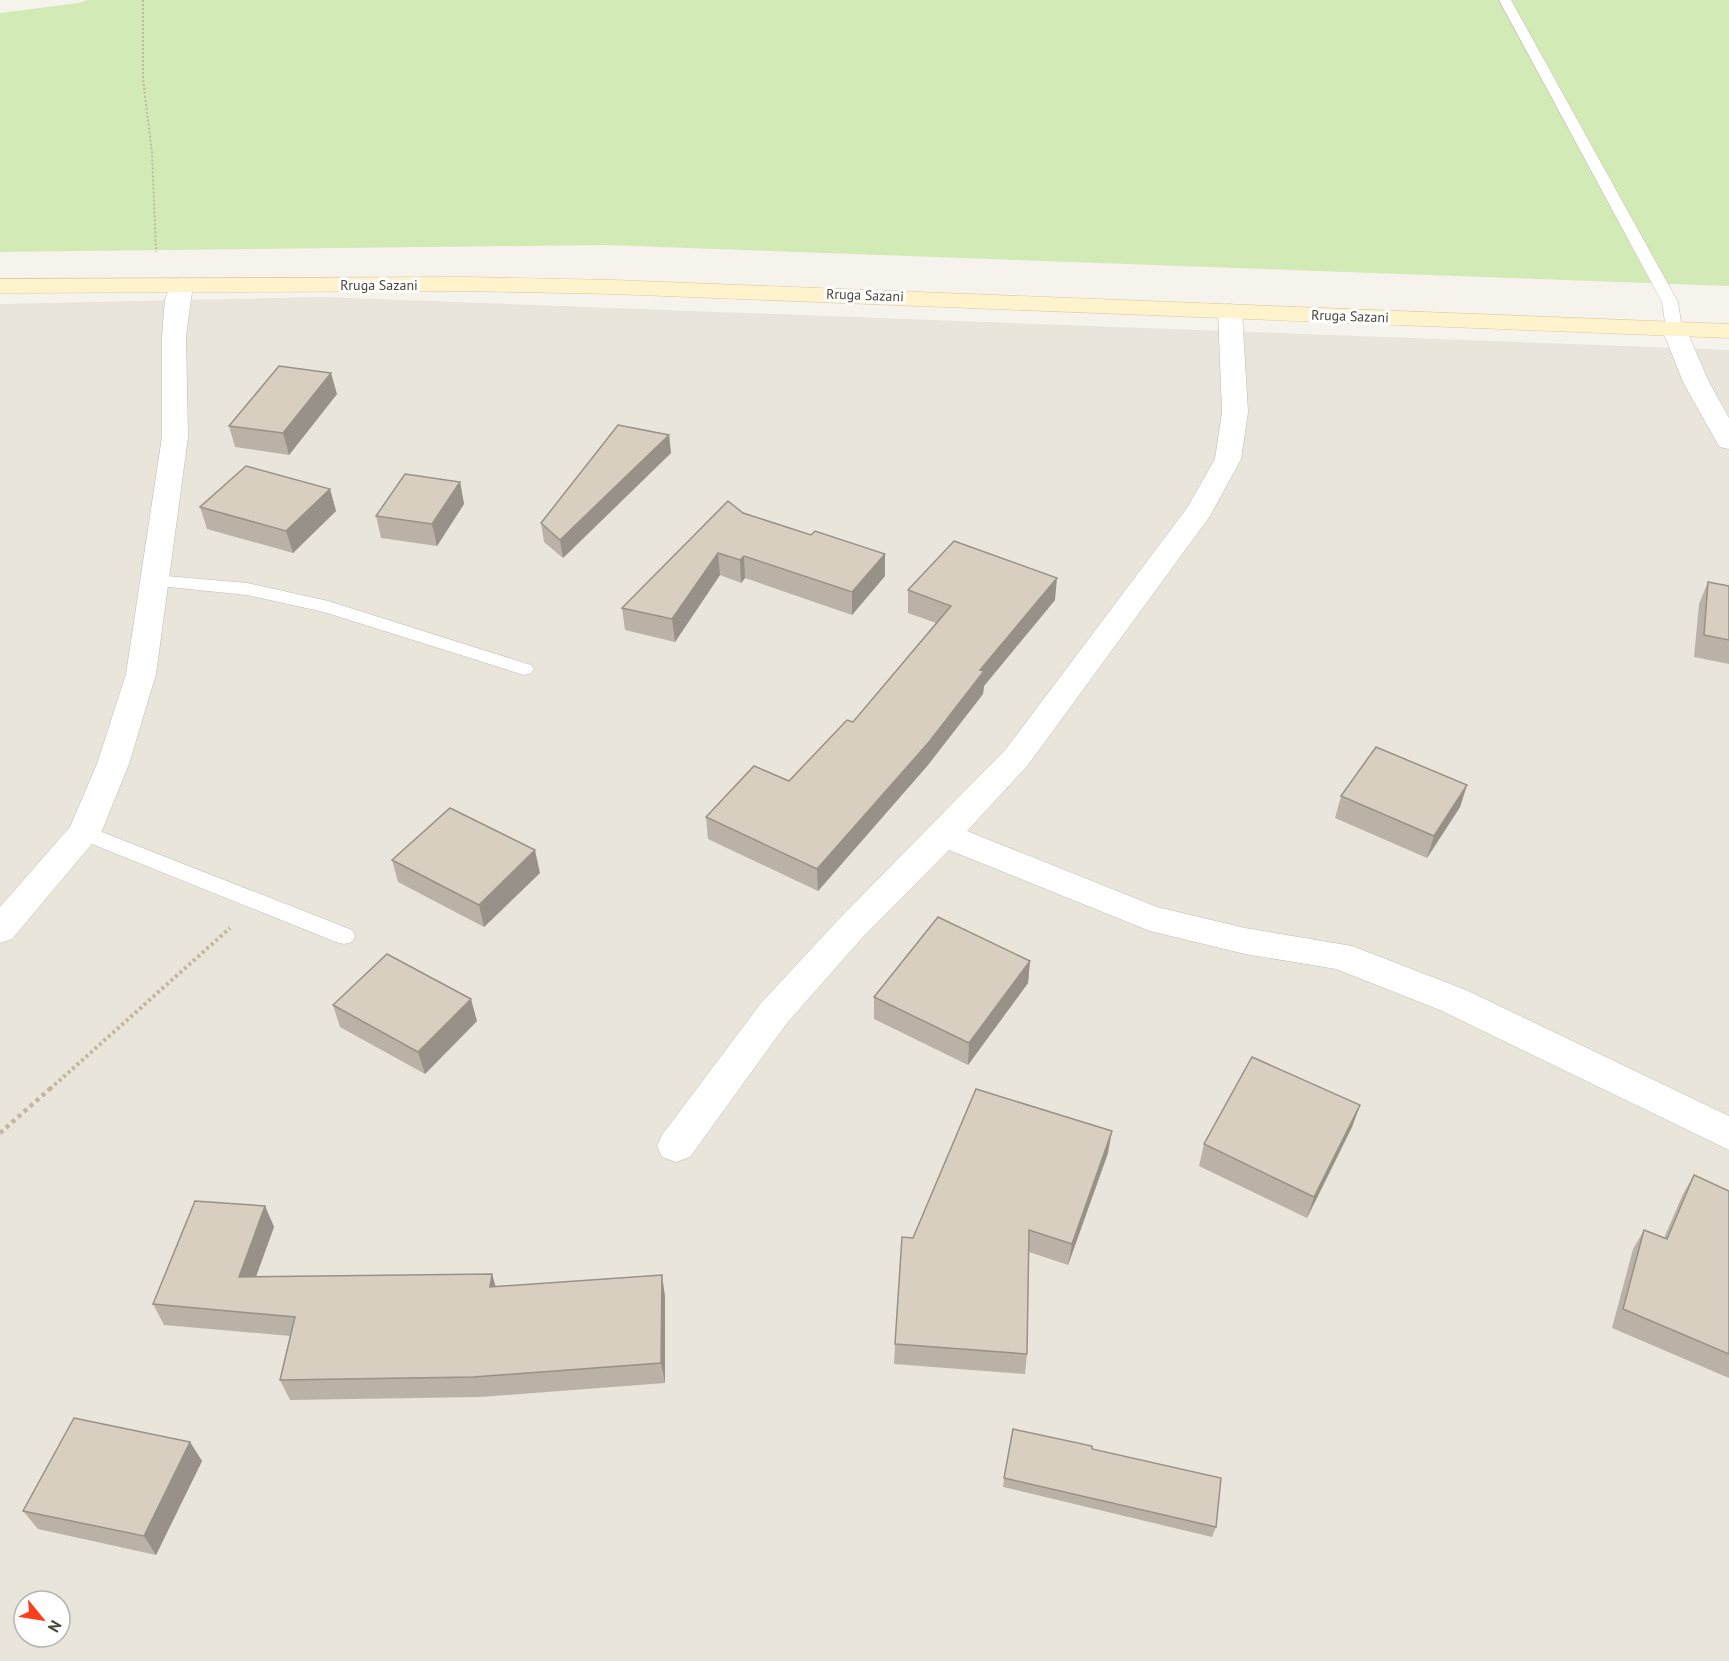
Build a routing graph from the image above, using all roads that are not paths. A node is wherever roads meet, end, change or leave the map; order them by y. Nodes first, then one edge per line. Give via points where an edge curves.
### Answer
1 (1505, 0) edge
2 (171, 285) junction
3 (0, 286) edge
4 (1230, 311) junction
5 (1674, 329) junction
6 (1729, 330) edge
7 (1729, 441) edge
8 (155, 581) junction
9 (524, 669) dead end
10 (84, 833) junction
11 (944, 835) junction
12 (2, 927) edge
13 (344, 936) dead end
14 (1729, 1134) edge
15 (676, 1146) dead end

1 - 5 lane via 1670,302
2 - 3 main road, Rruga Sazani
2 - 4 main road, Rruga Sazani via 603,287
2 - 8 street via 177,299 175,437
4 - 5 main road, Rruga Sazani
4 - 11 street via 1235,412 1228,459 1200,510 1017,756
5 - 6 main road, Rruga Sazani
5 - 7 street via 1696,382
8 - 9 lane via 247,589 328,606
8 - 10 street via 141,674 113,764
10 - 12 street
10 - 13 lane
11 - 14 street via 1150,918 1245,941 1340,956 1453,1000
11 - 15 street via 850,929 774,1013

